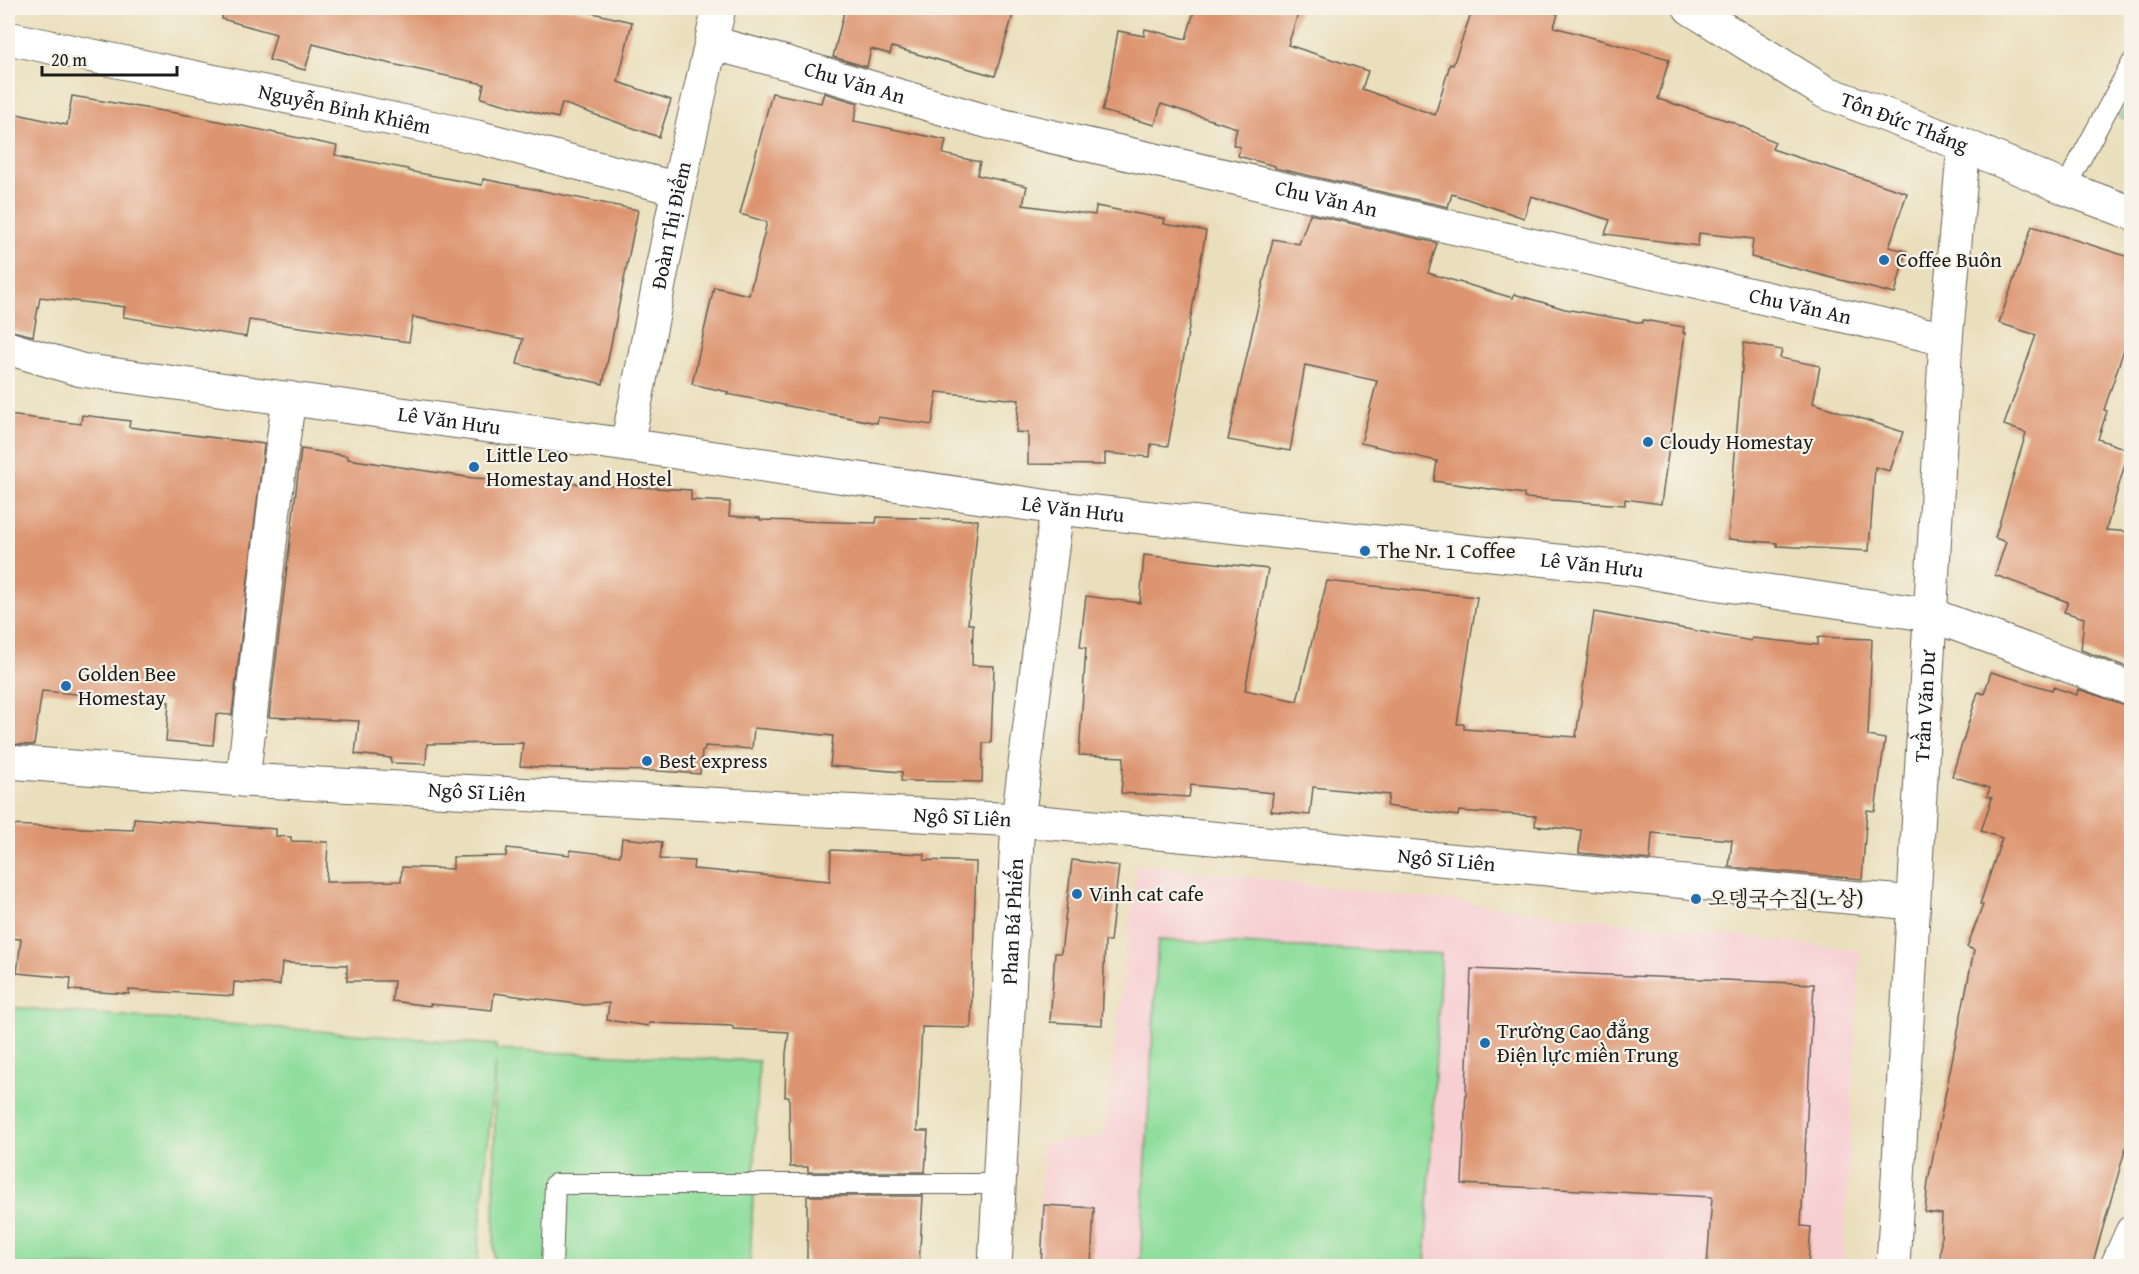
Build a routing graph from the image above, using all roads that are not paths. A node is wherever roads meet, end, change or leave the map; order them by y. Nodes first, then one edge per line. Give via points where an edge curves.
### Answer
1 (719, 8) edge
2 (1690, 8) edge
3 (8, 38) edge
4 (712, 43) junction
5 (2132, 63) edge
6 (1964, 145) junction
7 (678, 189) junction
8 (2065, 189) junction
9 (2132, 213) edge
10 (1946, 339) junction
11 (8, 348) edge
12 (289, 398) junction
13 (627, 445) junction
14 (1057, 508) junction
15 (1931, 615) junction
16 (2132, 689) edge
17 (8, 762) edge
18 (243, 780) junction
19 (1018, 820) junction
20 (1913, 903) junction
21 (999, 1184) junction
22 (2132, 1232) edge
23 (552, 1266) edge
24 (995, 1266) edge
25 (1893, 1266) edge
26 (2117, 1266) edge

1 - 4 street, Đoàn Thị Điểm
2 - 6 street, Tôn Đức Thắng via 1825,92
3 - 7 street, Nguyễn Bỉnh Khiêm via 426,126
4 - 7 street, Đoàn Thị Điểm
4 - 10 street, Chu Văn An via 996,124
5 - 8 lane
6 - 8 street, Tôn Đức Thắng
6 - 10 street, Trần Văn Dư
7 - 13 street, Đoàn Thị Điểm
8 - 9 street, Tôn Đức Thắng
10 - 15 street, Trần Văn Dư
11 - 12 street, Lê Văn Hưu via 81,370
12 - 13 street, Lê Văn Hưu
12 - 18 street
13 - 14 street, Lê Văn Hưu
14 - 15 street, Lê Văn Hưu via 1633,569
14 - 19 street, Phan Bá Phiến
15 - 16 street, Lê Văn Hưu
15 - 20 street, Trần Văn Dư
17 - 18 street, Ngô Sĩ Liên
18 - 19 street, Ngô Sĩ Liên
19 - 20 street, Ngô Sĩ Liên
19 - 21 street, Phan Bá Phiến
20 - 25 street, Trần Văn Dư
21 - 23 lane via 555,1184
21 - 24 street, Phan Bá Phiến
22 - 26 street

